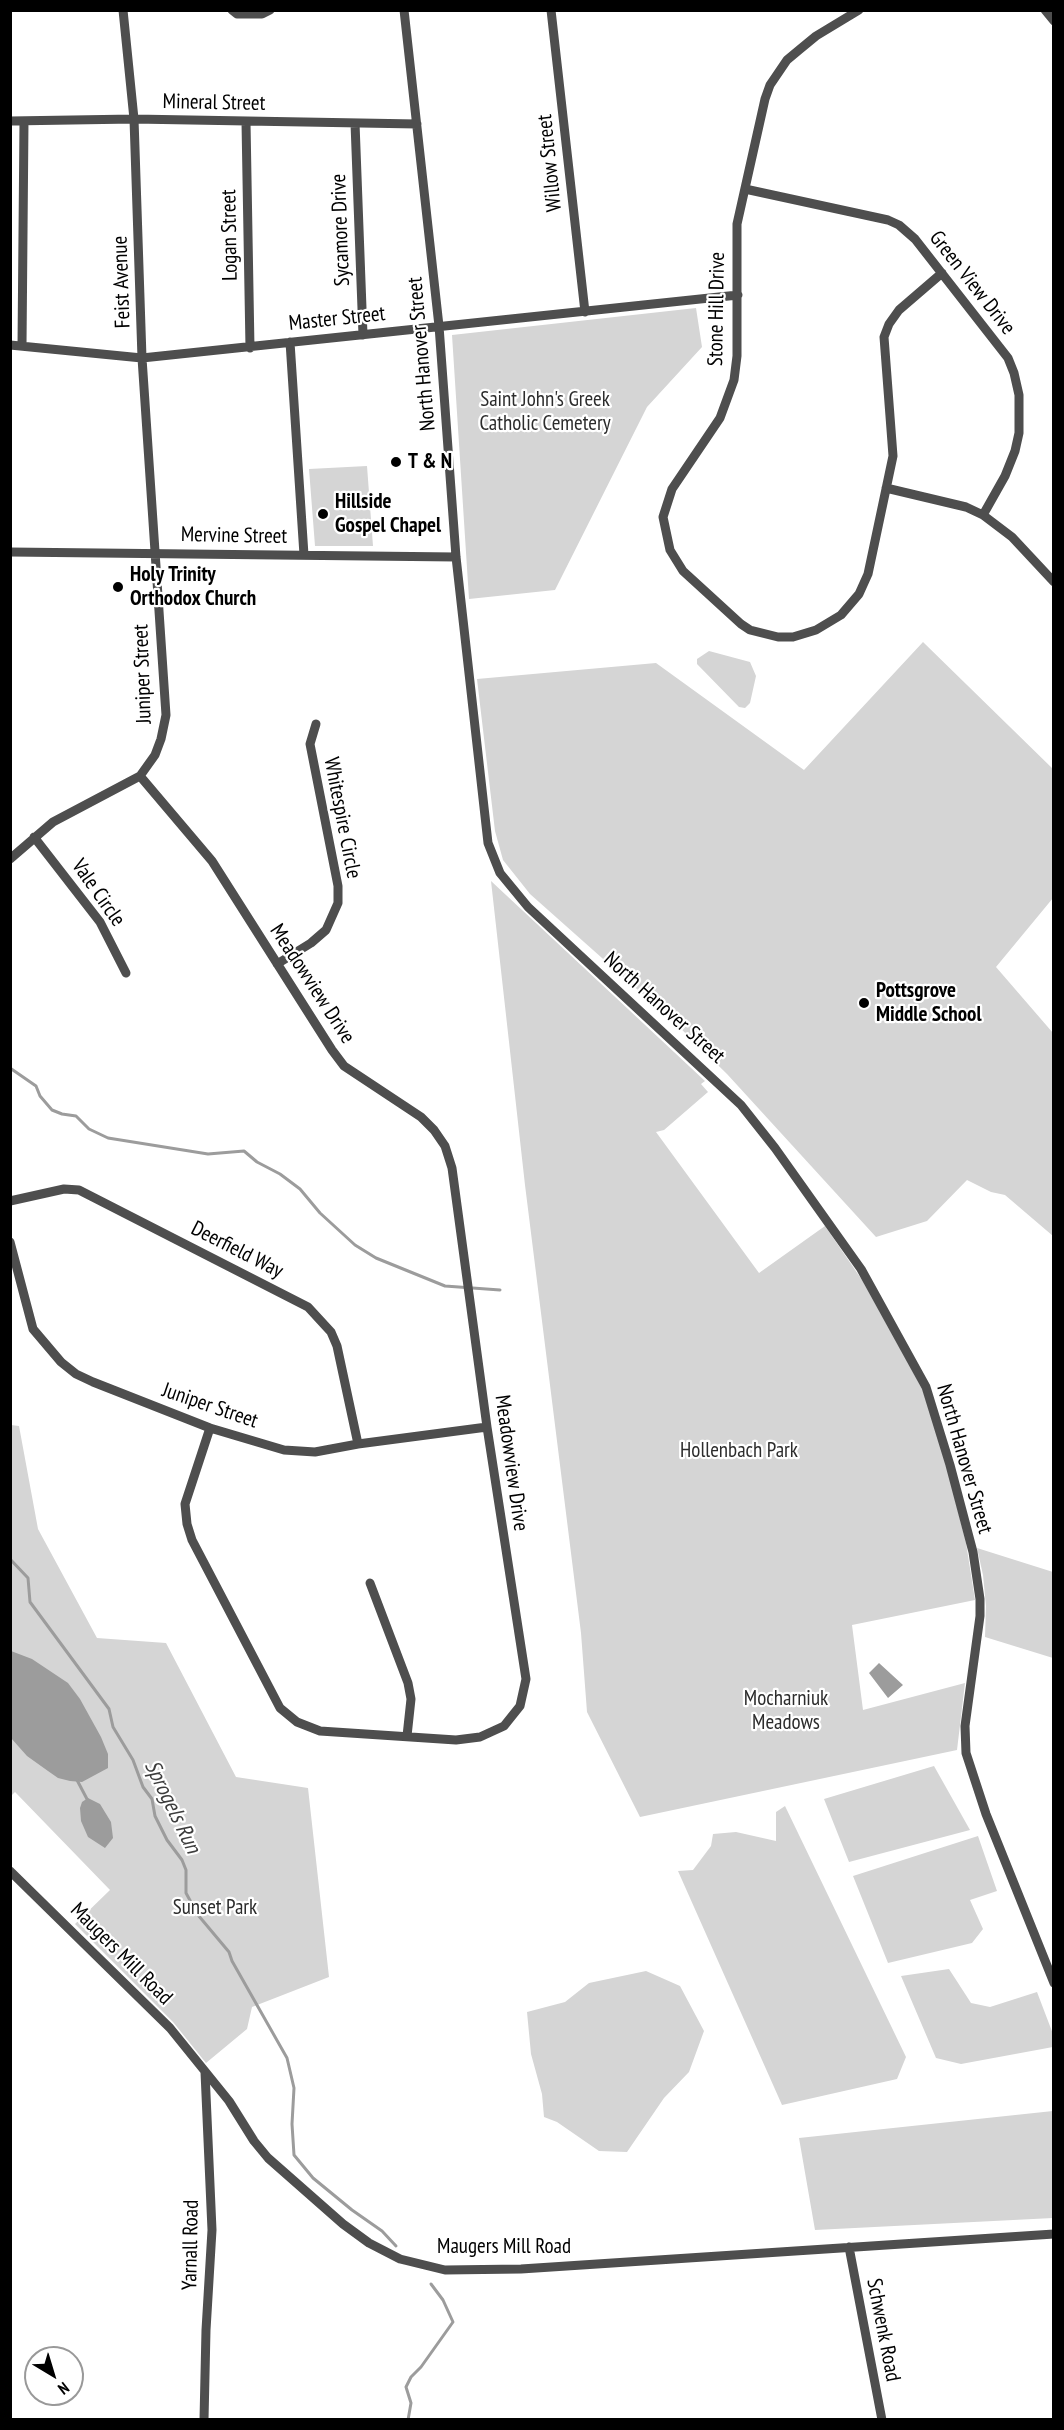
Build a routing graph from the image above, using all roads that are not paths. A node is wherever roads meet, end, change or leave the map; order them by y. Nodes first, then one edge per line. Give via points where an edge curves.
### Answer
1 (123, 10) edge
2 (232, 10) edge
3 (270, 10) edge
4 (404, 10) edge
5 (551, 10) edge
6 (859, 10) edge
7 (1045, 10) edge
8 (1053, 21) edge
9 (134, 119) junction
10 (10, 121) edge
11 (24, 121) junction
12 (246, 122) junction
13 (355, 123) junction
14 (417, 123) junction
15 (745, 189) junction
16 (942, 273) junction
17 (738, 295) junction
18 (585, 312) junction
19 (439, 326) junction
20 (363, 335) junction
21 (290, 342) junction
22 (10, 345) edge
23 (22, 346) junction
24 (250, 348) junction
25 (142, 358) junction
26 (886, 488) junction
27 (982, 515) junction
28 (10, 552) edge
29 (154, 553) junction
30 (304, 555) junction
31 (456, 557) junction
32 (1053, 582) edge
33 (316, 724) dead end
34 (140, 776) junction
35 (34, 837) junction
36 (10, 859) edge
37 (277, 964) junction
38 (126, 973) dead end
39 (10, 1201) edge
40 (10, 1242) edge
41 (487, 1427) junction
42 (210, 1428) junction
43 (358, 1443) junction
44 (370, 1583) dead end
45 (407, 1736) junction
46 (10, 1871) edge
47 (1053, 1983) edge
48 (205, 2072) junction
49 (1053, 2234) edge
50 (849, 2247) junction
51 (204, 2420) edge
52 (882, 2420) edge

1 - 9 street, Feist Avenue
2 - 3 street via 237,14 262,14
4 - 14 street, North Hanover Street
5 - 18 street, Willow Street
6 - 15 street, Stone Hill Drive via 816,36 787,60 770,86
7 - 8 street
9 - 11 street, Mineral Street
9 - 12 street, Mineral Street
9 - 25 street, Feist Avenue
10 - 11 street, Mineral Street
11 - 23 street
12 - 13 street, Mineral Street
12 - 24 street, Logan Street
13 - 14 street, Mineral Street
13 - 20 street, Sycamore Drive
14 - 19 street, North Hanover Street
15 - 16 street, Green View Drive via 888,220 915,239
15 - 17 street, Stone Hill Drive via 737,224
16 - 26 street, Stone Hill Drive via 899,310 884,337 893,437
16 - 27 street, Green View Drive via 1008,358 1019,395 1015,451
17 - 18 street, Master Street
17 - 26 street, Stone Hill Drive via 737,356 728,400 672,489 665,509 664,529 670,550 683,571 750,630 778,638 816,630 852,605 865,584
18 - 19 street, Master Street
19 - 20 street, Master Street
19 - 31 street, North Hanover Street
20 - 21 street, Master Street
21 - 24 street, Master Street
21 - 30 street
22 - 23 street, Master Street
23 - 25 street, Master Street
24 - 25 street, Master Street
25 - 29 street, Feist Avenue
26 - 27 street via 966,507
27 - 32 street via 1012,537
28 - 29 street, Mervine Street
29 - 30 street, Mervine Street
29 - 34 street, Juniper Street via 166,715 155,755
30 - 31 street, Mervine Street
31 - 47 street, North Hanover Street via 484,816 488,843 500,873 528,907 741,1105 861,1269 926,1387 970,1541 980,1599 965,1726 966,1753
33 - 37 street, Whitespire Circle via 310,744 338,903 326,930
34 - 35 street, Juniper Street via 53,822
34 - 37 street, Meadowview Drive via 212,861
35 - 36 street, Juniper Street
35 - 38 street, Vale Circle via 100,922
37 - 41 street, Meadowview Drive via 344,1066 421,1117 445,1146 452,1168
39 - 43 street, Deerfield Way via 64,1189 79,1190 308,1307 331,1332 337,1346
40 - 42 street, Juniper Street via 33,1329 61,1362 93,1382
41 - 43 street, Juniper Street
41 - 45 street, Meadowview Drive via 526,1679 524,1693 520,1706 494,1732 456,1740
42 - 43 street, Juniper Street via 284,1450 315,1452
42 - 45 street, Meadowview Drive via 185,1504 187,1524 280,1708 297,1722 320,1731
44 - 45 street via 408,1683 411,1700
46 - 48 street, Maugers Mill Road via 170,2028
48 - 50 street, Maugers Mill Road via 268,2158 343,2224 400,2259 445,2270 521,2269
48 - 51 street, Yarnall Road via 212,2230
49 - 50 street, Maugers Mill Road
50 - 52 street, Schwenk Road

